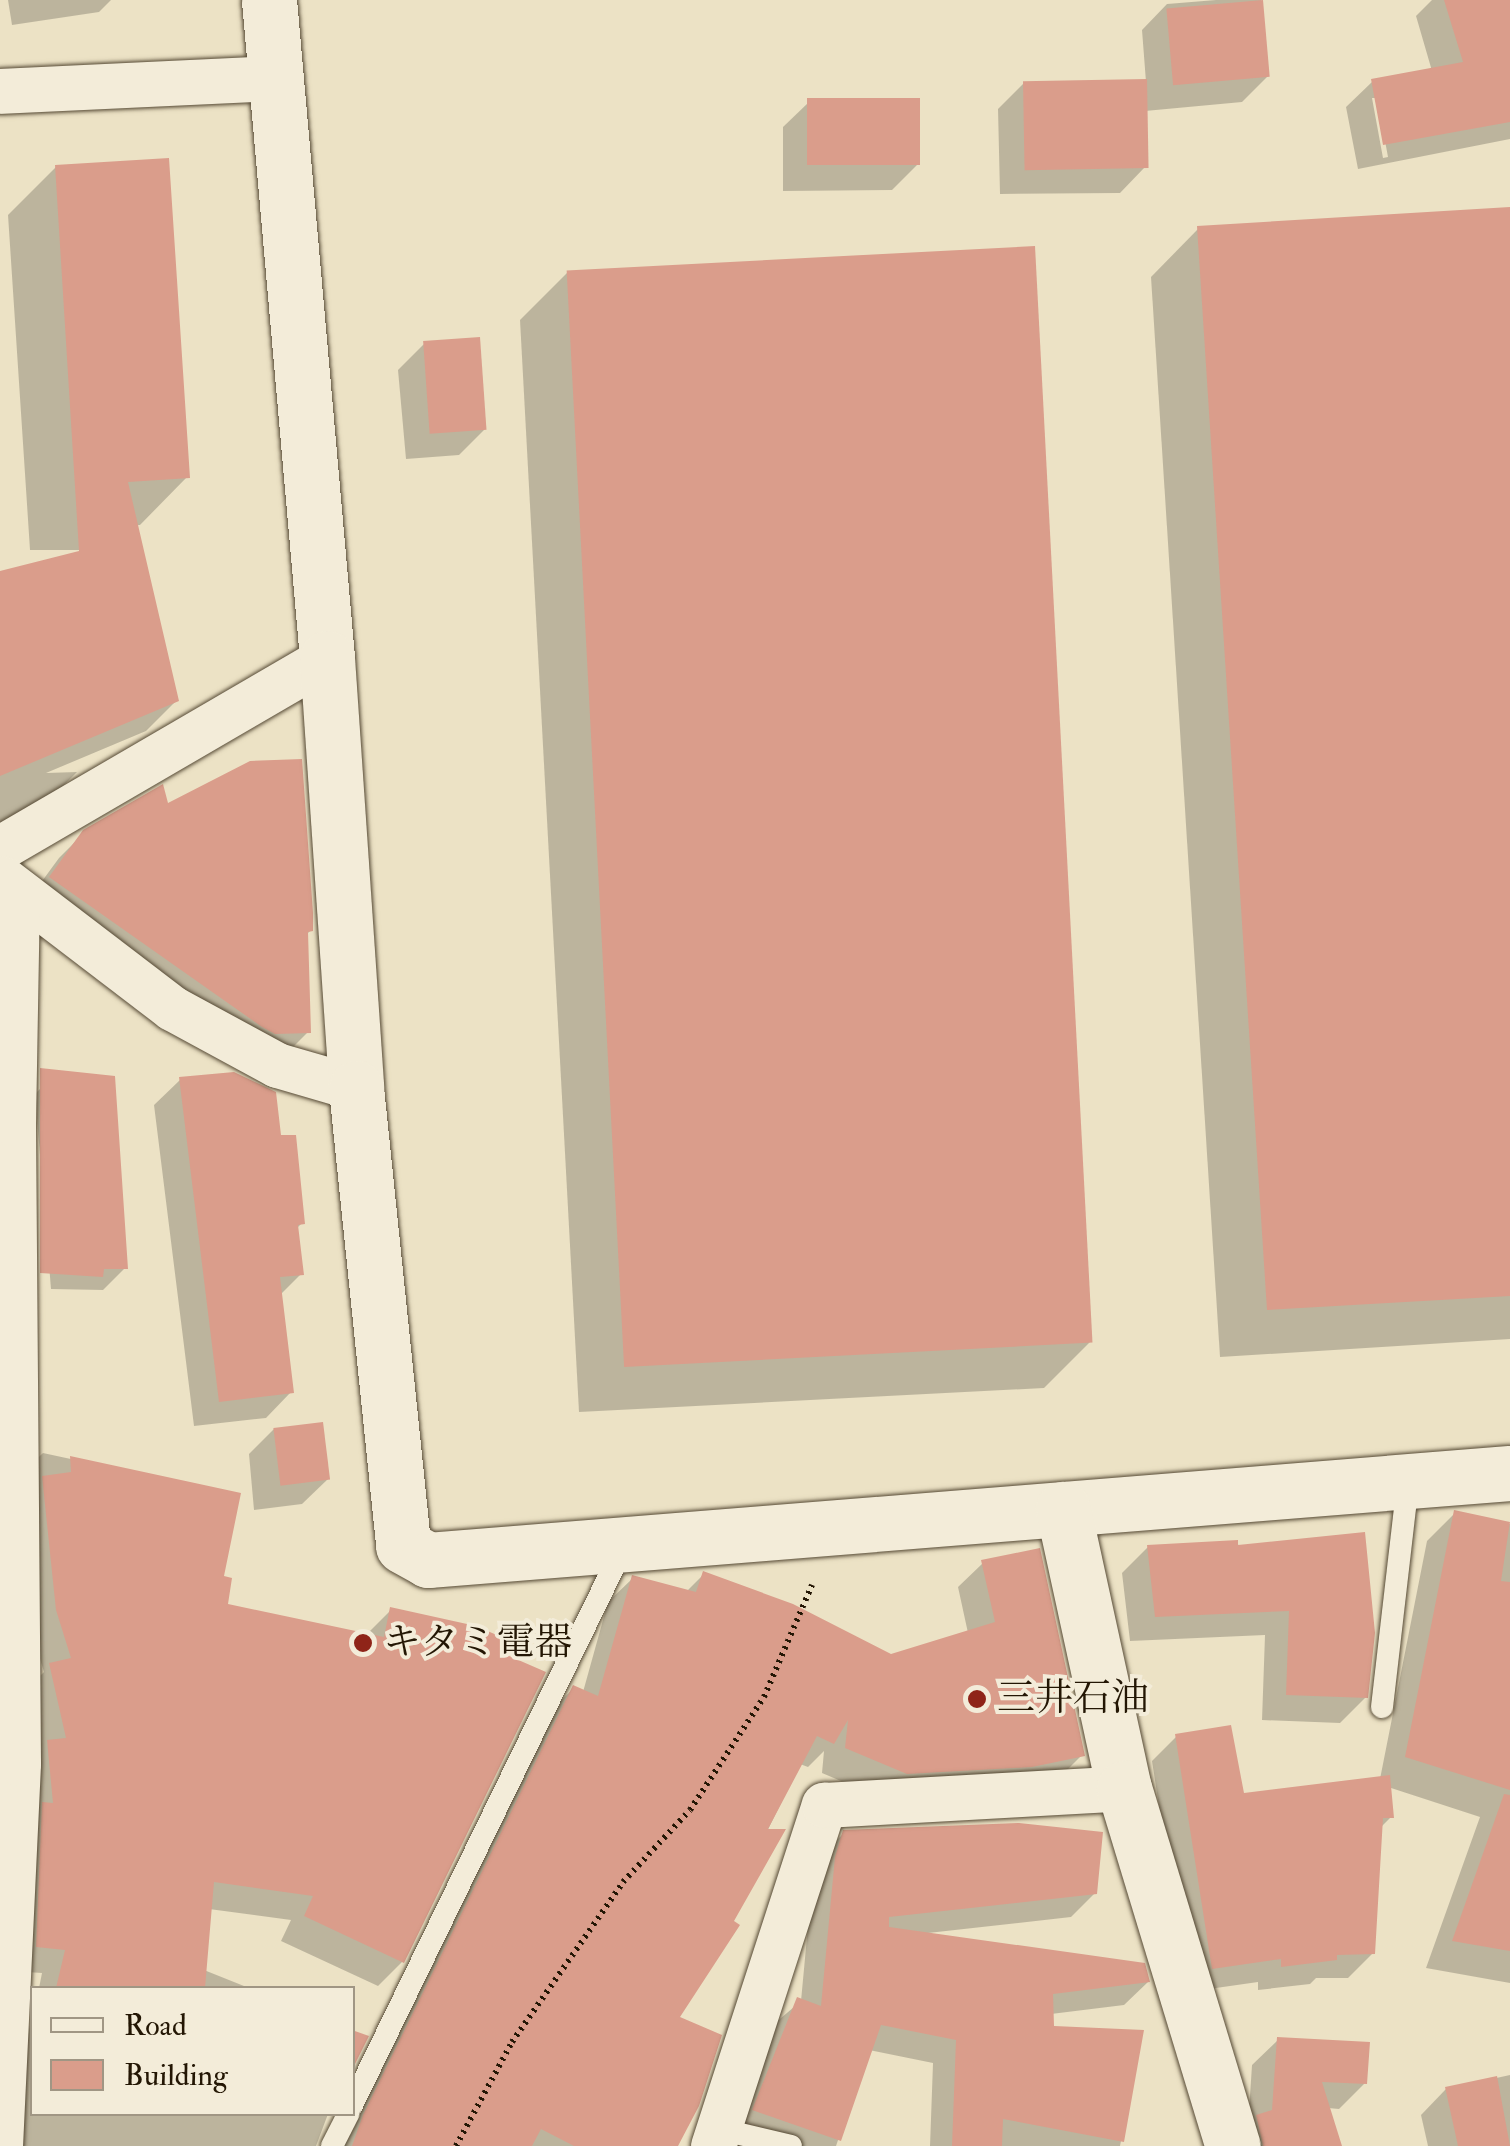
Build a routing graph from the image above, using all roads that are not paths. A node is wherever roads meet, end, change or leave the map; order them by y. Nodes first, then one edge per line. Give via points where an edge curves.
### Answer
1 (269, 0) edge
2 (274, 78) junction
3 (0, 90) edge
4 (327, 658) junction
5 (0, 848) edge
6 (8, 884) edge
7 (356, 1088) junction
8 (1510, 1473) edge
9 (1408, 1479) junction
10 (1063, 1509) junction
11 (627, 1541) junction
12 (1382, 1707) dead end
13 (9, 1762) edge
14 (1124, 1788) junction
15 (355, 2098) edge
16 (347, 2116) edge
17 (716, 2138) edge
18 (0, 2146) edge
19 (332, 2146) edge
20 (791, 2146) edge
21 (1233, 2146) edge

1 - 2 street
2 - 3 street
2 - 4 street
4 - 5 street
4 - 7 street
6 - 7 street via 172,1008 277,1065
6 - 13 street
7 - 11 street via 403,1546 428,1560
8 - 9 street
9 - 10 street
9 - 12 lane
10 - 11 street
10 - 14 street
11 - 15 lane
13 - 18 street
14 - 17 street via 824,1806
14 - 21 street
16 - 19 lane
17 - 20 lane

